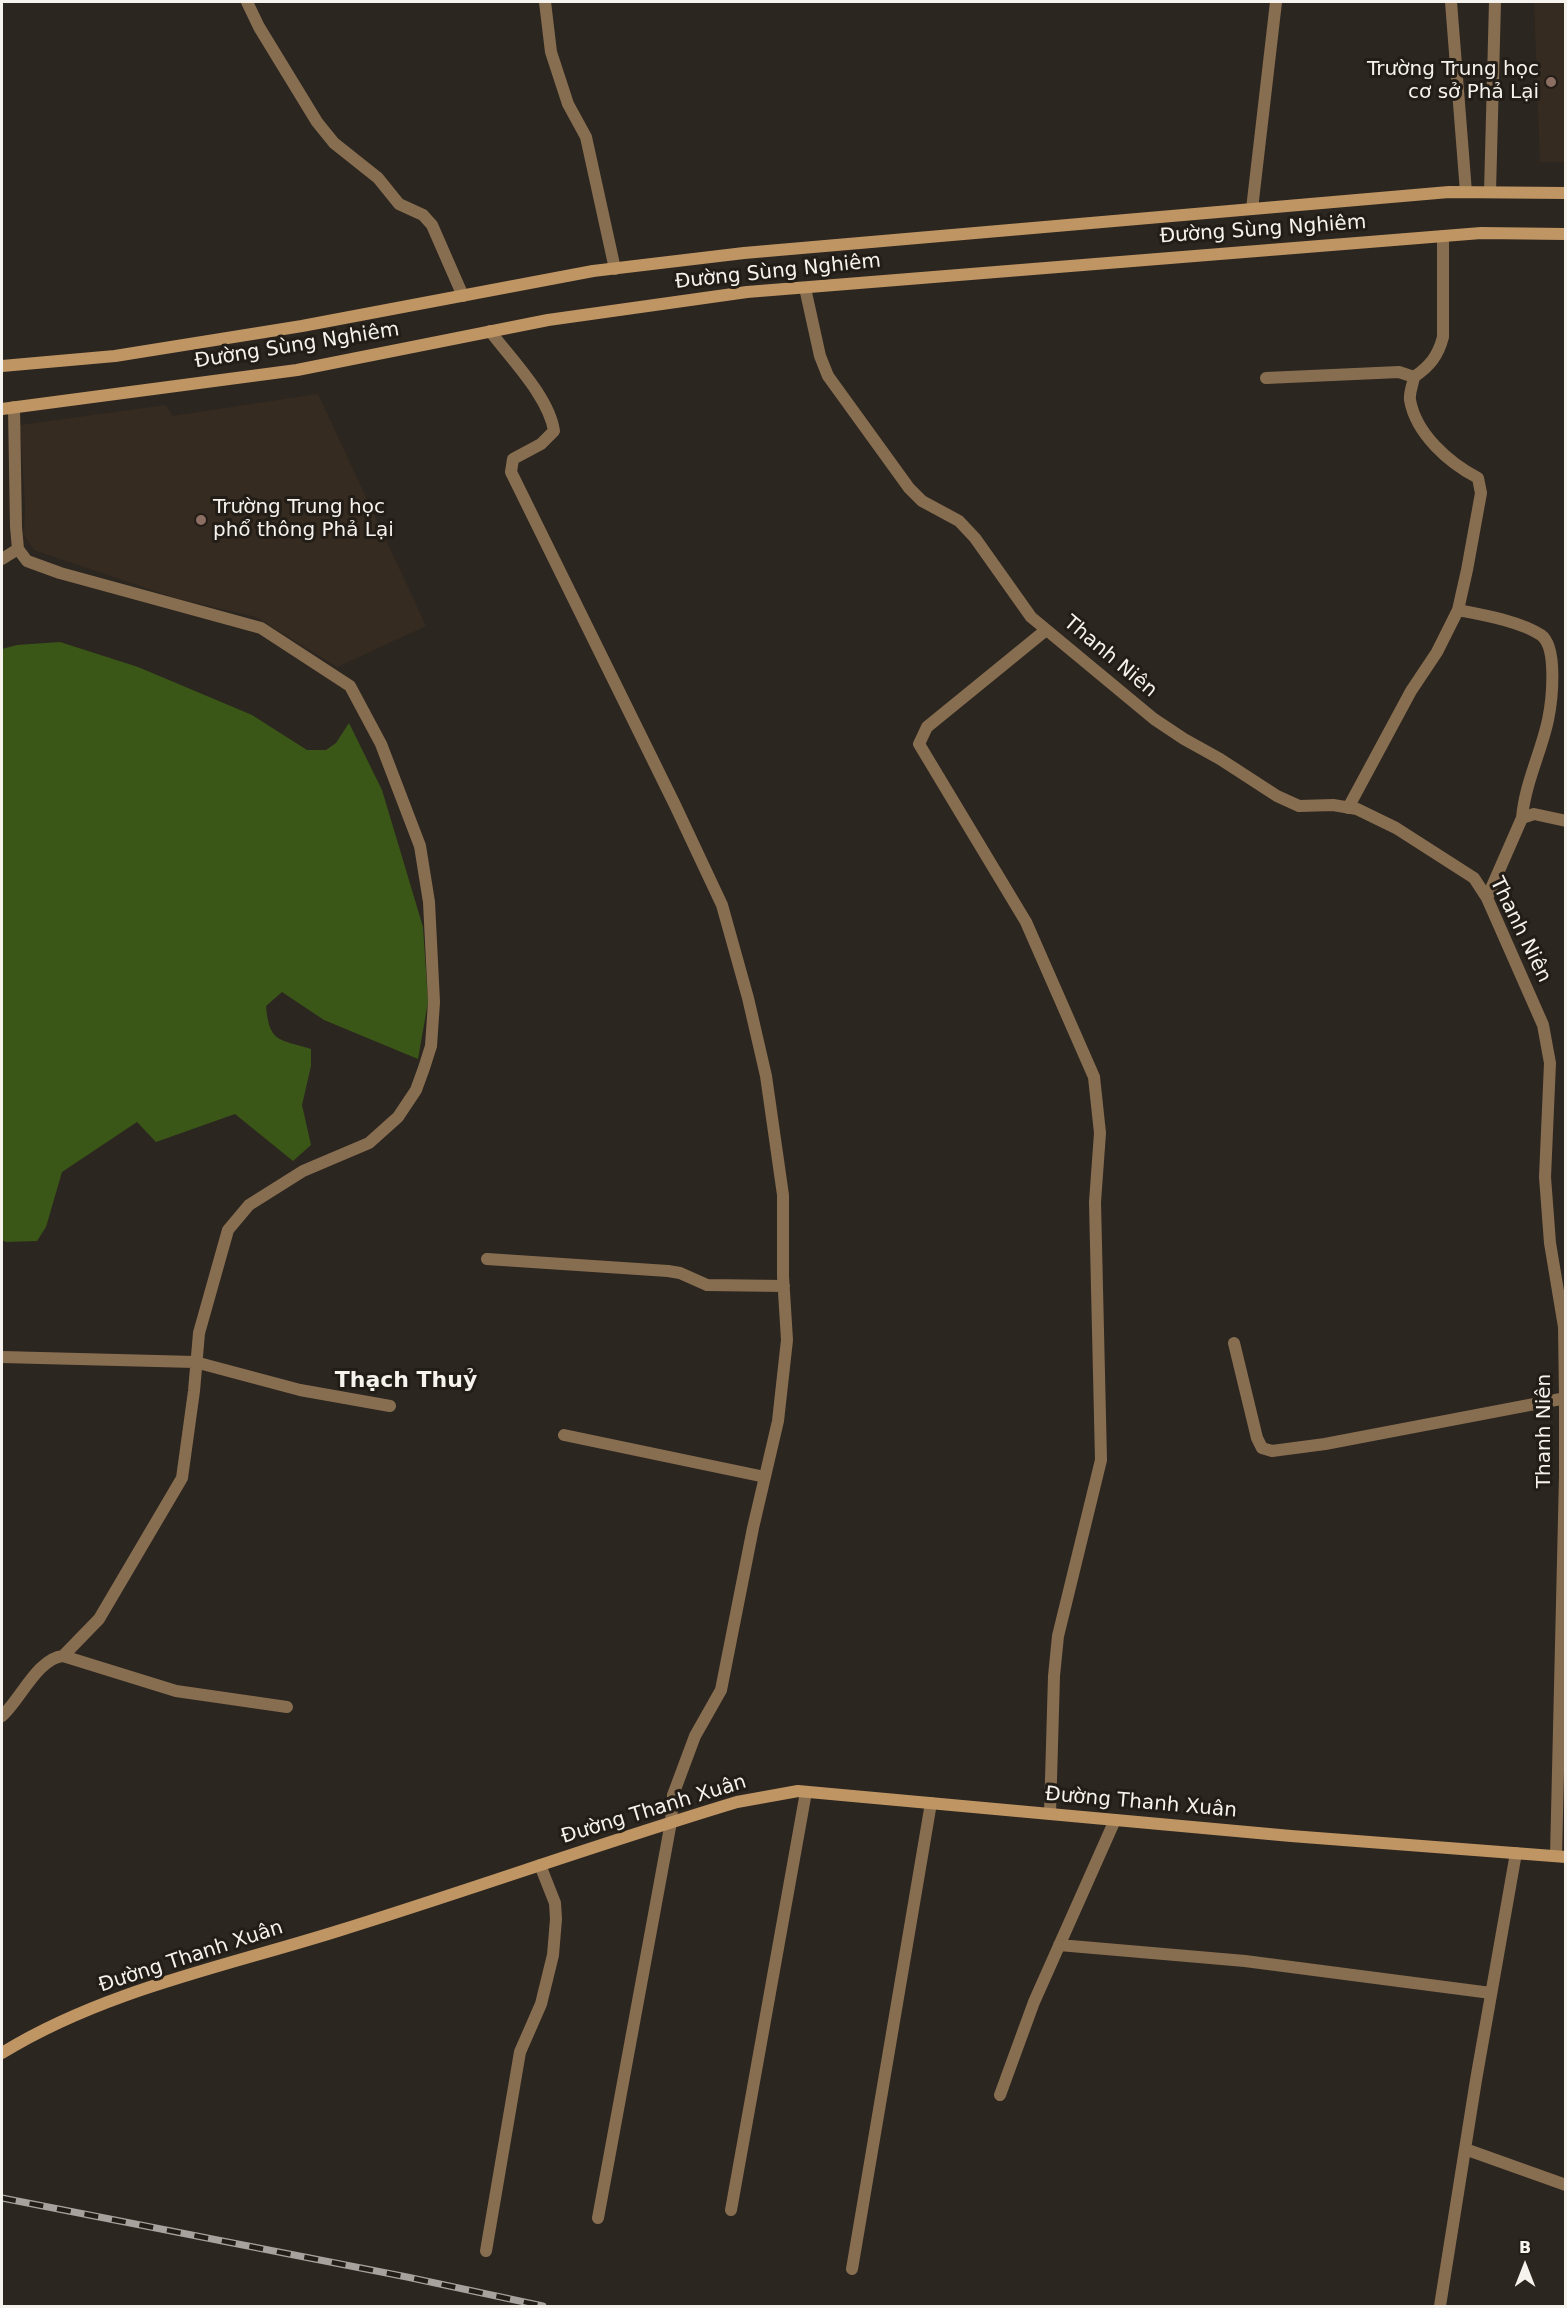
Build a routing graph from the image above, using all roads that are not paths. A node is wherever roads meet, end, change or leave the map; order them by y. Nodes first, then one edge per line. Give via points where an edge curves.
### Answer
1 (247, 2) edge
2 (545, 2) edge
3 (1276, 2) edge
4 (1451, 2) edge
5 (1495, 2) edge
6 (1466, 192) junction
7 (1490, 192) junction
8 (1566, 193) edge
9 (1252, 209) junction
10 (1566, 234) edge
11 (1443, 236) junction
12 (615, 269) junction
13 (805, 288) junction
14 (463, 296) junction
15 (490, 331) junction
16 (2, 366) edge
17 (1414, 377) junction
18 (1266, 378) dead end
19 (8, 408) edge
20 (18, 549) junction
21 (2, 559) edge
22 (1458, 610) junction
23 (1046, 630) junction
24 (1348, 808) junction
25 (1522, 818) junction
26 (1566, 821) edge
27 (1487, 898) junction
28 (487, 1259) dead end
29 (784, 1286) junction
30 (1563, 1299) edge
31 (1234, 1343) dead end
32 (2, 1357) edge
33 (195, 1362) junction
34 (1565, 1398) edge
35 (390, 1406) dead end
36 (564, 1435) dead end
37 (765, 1477) junction
38 (1564, 1568) edge
39 (63, 1656) junction
40 (287, 1707) dead end
41 (2, 1716) edge
42 (806, 1792) junction
43 (931, 1803) junction
44 (1050, 1814) junction
45 (1115, 1820) junction
46 (671, 1822) junction
47 (1516, 1853) junction
48 (1561, 1856) edge
49 (540, 1865) junction
50 (1059, 1945) junction
51 (1491, 1994) junction
52 (2, 2053) edge
53 (1000, 2095) dead end
54 (1465, 2149) junction
55 (1566, 2185) edge
56 (731, 2210) dead end
57 (598, 2218) dead end
58 (486, 2251) dead end
59 (852, 2269) dead end
60 (1440, 2307) edge

1 - 14 street via 317,122 334,143 378,178 399,204 423,215 432,225
2 - 12 street via 551,52 568,104 586,137
3 - 9 street
4 - 6 street
5 - 7 street
6 - 7 street, Đường Sùng Nghiêm
6 - 9 street, Đường Sùng Nghiêm
7 - 8 street, Đường Sùng Nghiêm
9 - 12 street, Đường Sùng Nghiêm via 744,253
10 - 11 street, Đường Sùng Nghiêm
11 - 13 street, Đường Sùng Nghiêm
11 - 17 street via 1443,337 1429,367
12 - 14 street, Đường Sùng Nghiêm
13 - 15 street, Đường Sùng Nghiêm via 640,306
13 - 23 street, Thanh Niên via 828,376 909,488 922,501 964,526 1031,617
14 - 16 street, Đường Sùng Nghiêm via 115,356
15 - 19 street, Đường Sùng Nghiêm via 297,370
15 - 29 street via 538,394 554,431 541,444 513,459 512,472 722,905 766,1076 783,1195
17 - 18 street via 1399,372
17 - 22 street via 1410,398 1418,422 1435,446 1478,478 1481,493
19 - 20 street
20 - 21 street
20 - 33 street via 27,561 60,573 261,628 350,686 381,744 420,846 429,902 434,1002 431,1046 416,1090 398,1117 369,1143 303,1171 249,1205 228,1230 199,1333
22 - 24 street
22 - 25 street via 1506,620 1543,636 1551,649 1548,719 1523,800
23 - 24 street, Thanh Niên via 1154,719 1277,796 1299,806
23 - 44 street via 927,727 919,744 1026,922 1094,1077 1100,1133 1095,1202 1101,1460 1058,1636
24 - 27 street, Thanh Niên via 1396,828 1473,878
25 - 26 street via 1534,814
25 - 27 street
27 - 30 street, Thanh Niên via 1544,1025 1550,1063 1545,1177 1550,1243
28 - 29 street via 668,1271 707,1285
29 - 37 street via 787,1340 778,1421
30 - 34 street, Thanh Niên
31 - 34 street via 1257,1438 1262,1448 1272,1451
32 - 33 street
33 - 35 street via 300,1389
33 - 39 street via 182,1478 99,1618
34 - 38 street, Thanh Niên
36 - 37 street
37 - 46 street via 721,1690 691,1746 673,1795
38 - 48 street, Thanh Niên
39 - 40 street via 176,1690
39 - 41 street via 44,1665
42 - 43 street, Đường Thanh Xuân
42 - 46 street, Đường Thanh Xuân via 737,1802
42 - 56 street
43 - 44 street, Đường Thanh Xuân
43 - 59 street
44 - 45 street, Đường Thanh Xuân
45 - 47 street, Đường Thanh Xuân
45 - 50 street
46 - 49 street, Đường Thanh Xuân
46 - 57 street
47 - 48 street, Đường Thanh Xuân
47 - 51 street
49 - 52 street, Đường Thanh Xuân via 149,1987 37,2031
49 - 58 street via 555,1903 553,1955 542,2004 520,2052
50 - 51 street via 1245,1961
50 - 53 street
51 - 54 street
54 - 55 street
54 - 60 street

